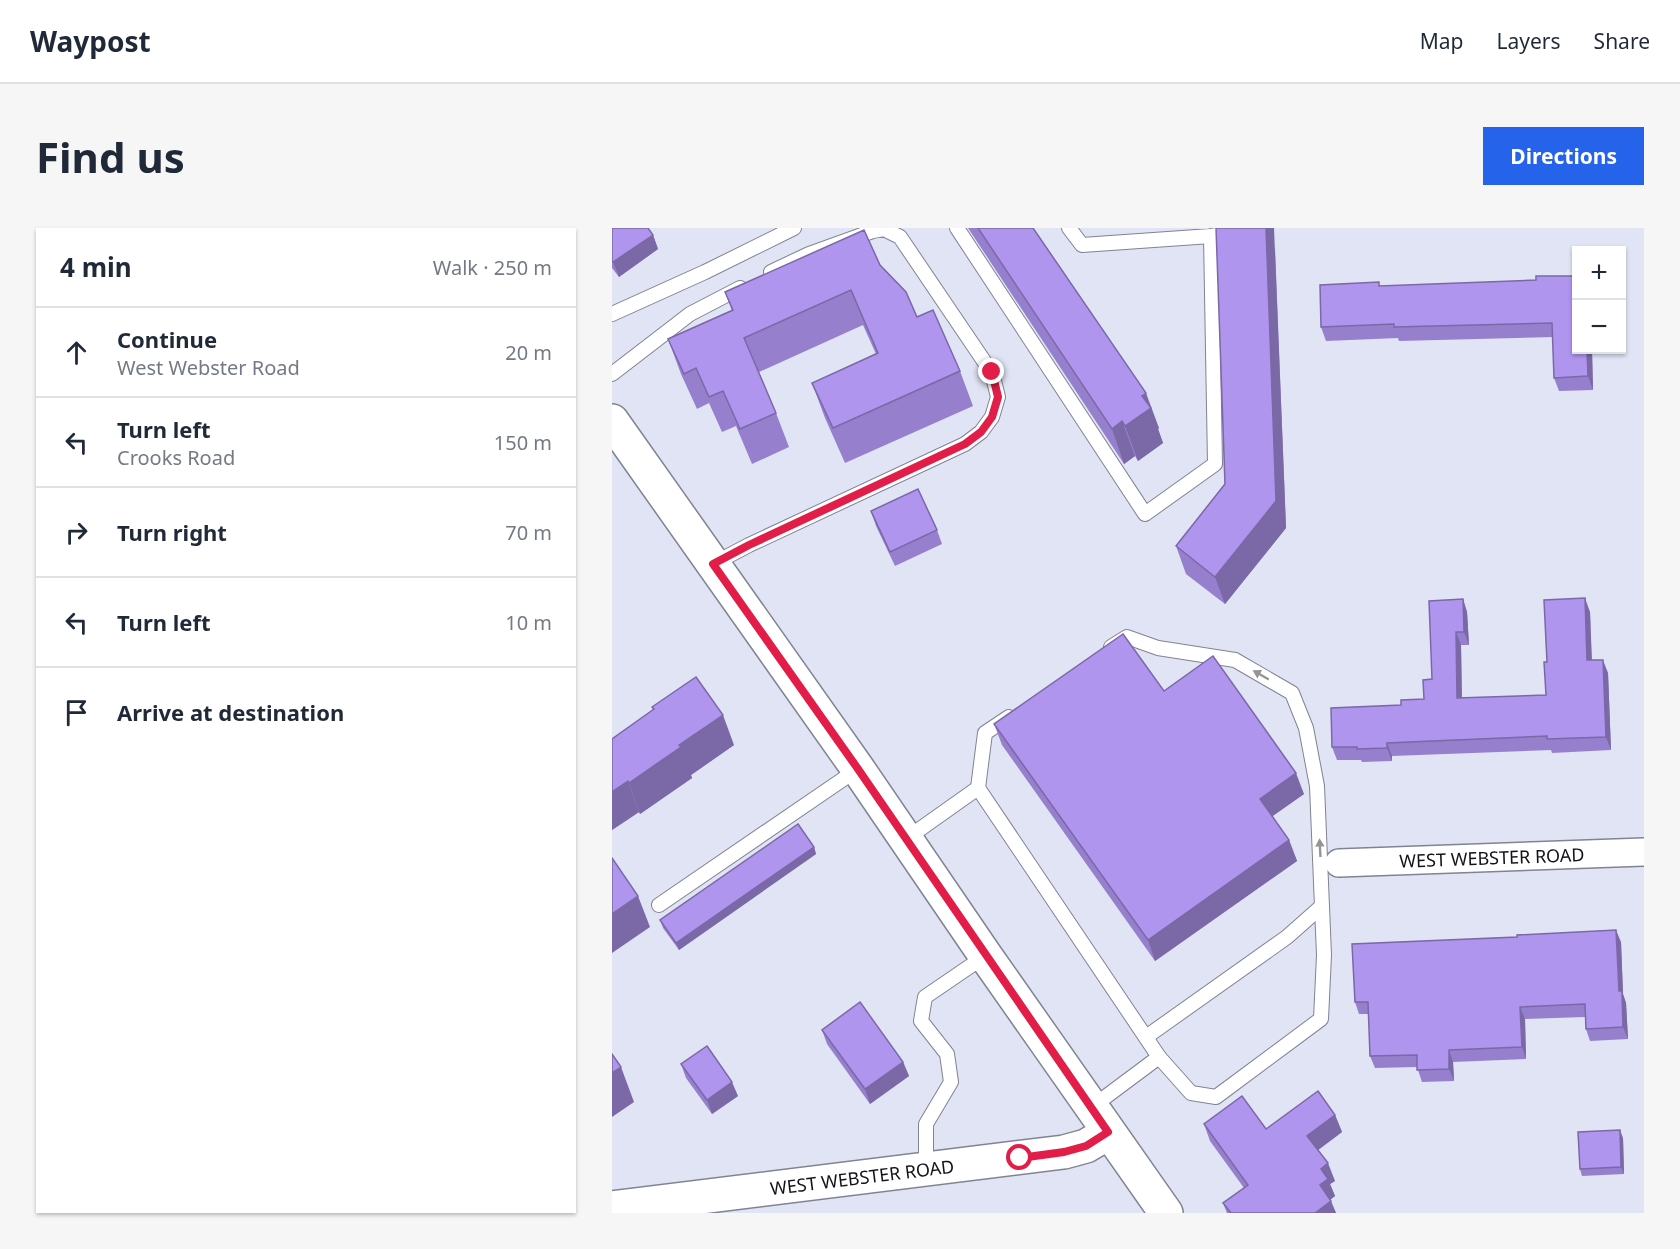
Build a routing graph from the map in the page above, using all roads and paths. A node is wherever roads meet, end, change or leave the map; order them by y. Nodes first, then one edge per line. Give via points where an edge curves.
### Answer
1 (794, 228) edge
2 (957, 228) edge
3 (1069, 228) edge
4 (1250, 228) edge
5 (1211, 236) junction
6 (612, 314) edge
7 (612, 374) edge
8 (612, 421) edge
9 (713, 564) junction
10 (1100, 655) edge
11 (1020, 709) edge
12 (858, 769) junction
13 (978, 788) junction
14 (906, 839) junction
15 (1644, 852) edge
16 (1340, 863) dead end
17 (659, 904) dead end
18 (1322, 906) junction
19 (985, 955) junction
20 (1146, 1037) junction
21 (1159, 1057) junction
22 (1100, 1120) junction
23 (926, 1170) junction
24 (612, 1208) edge
25 (1166, 1213) edge

1 - 6 lane
2 - 5 lane via 1145,513 1215,464
3 - 5 lane via 1082,245
4 - 5 lane
7 - 9 lane via 690,314 808,254 884,230 900,237 992,372 998,397 992,417 965,444
8 - 9 main road
9 - 12 main road
18 -> 10 lane via 1317,786 1306,728 1292,693 1235,660 1158,648 1126,637
11 - 13 lane via 985,733
12 - 14 main road
12 - 17 lane
13 - 14 lane
13 - 20 lane
14 - 19 main road
15 - 16 street, WEST WEBSTER ROAD
18 - 20 lane via 1287,937
18 - 21 lane via 1321,1019 1216,1097 1191,1093
19 - 22 main road
19 - 23 lane via 925,997 921,1021 947,1054 951,1082 926,1124
20 - 21 lane
21 - 22 lane
22 - 23 main road, WEST WEBSTER ROAD via 1086,1146
22 - 25 main road
23 - 24 main road, WEST WEBSTER ROAD

